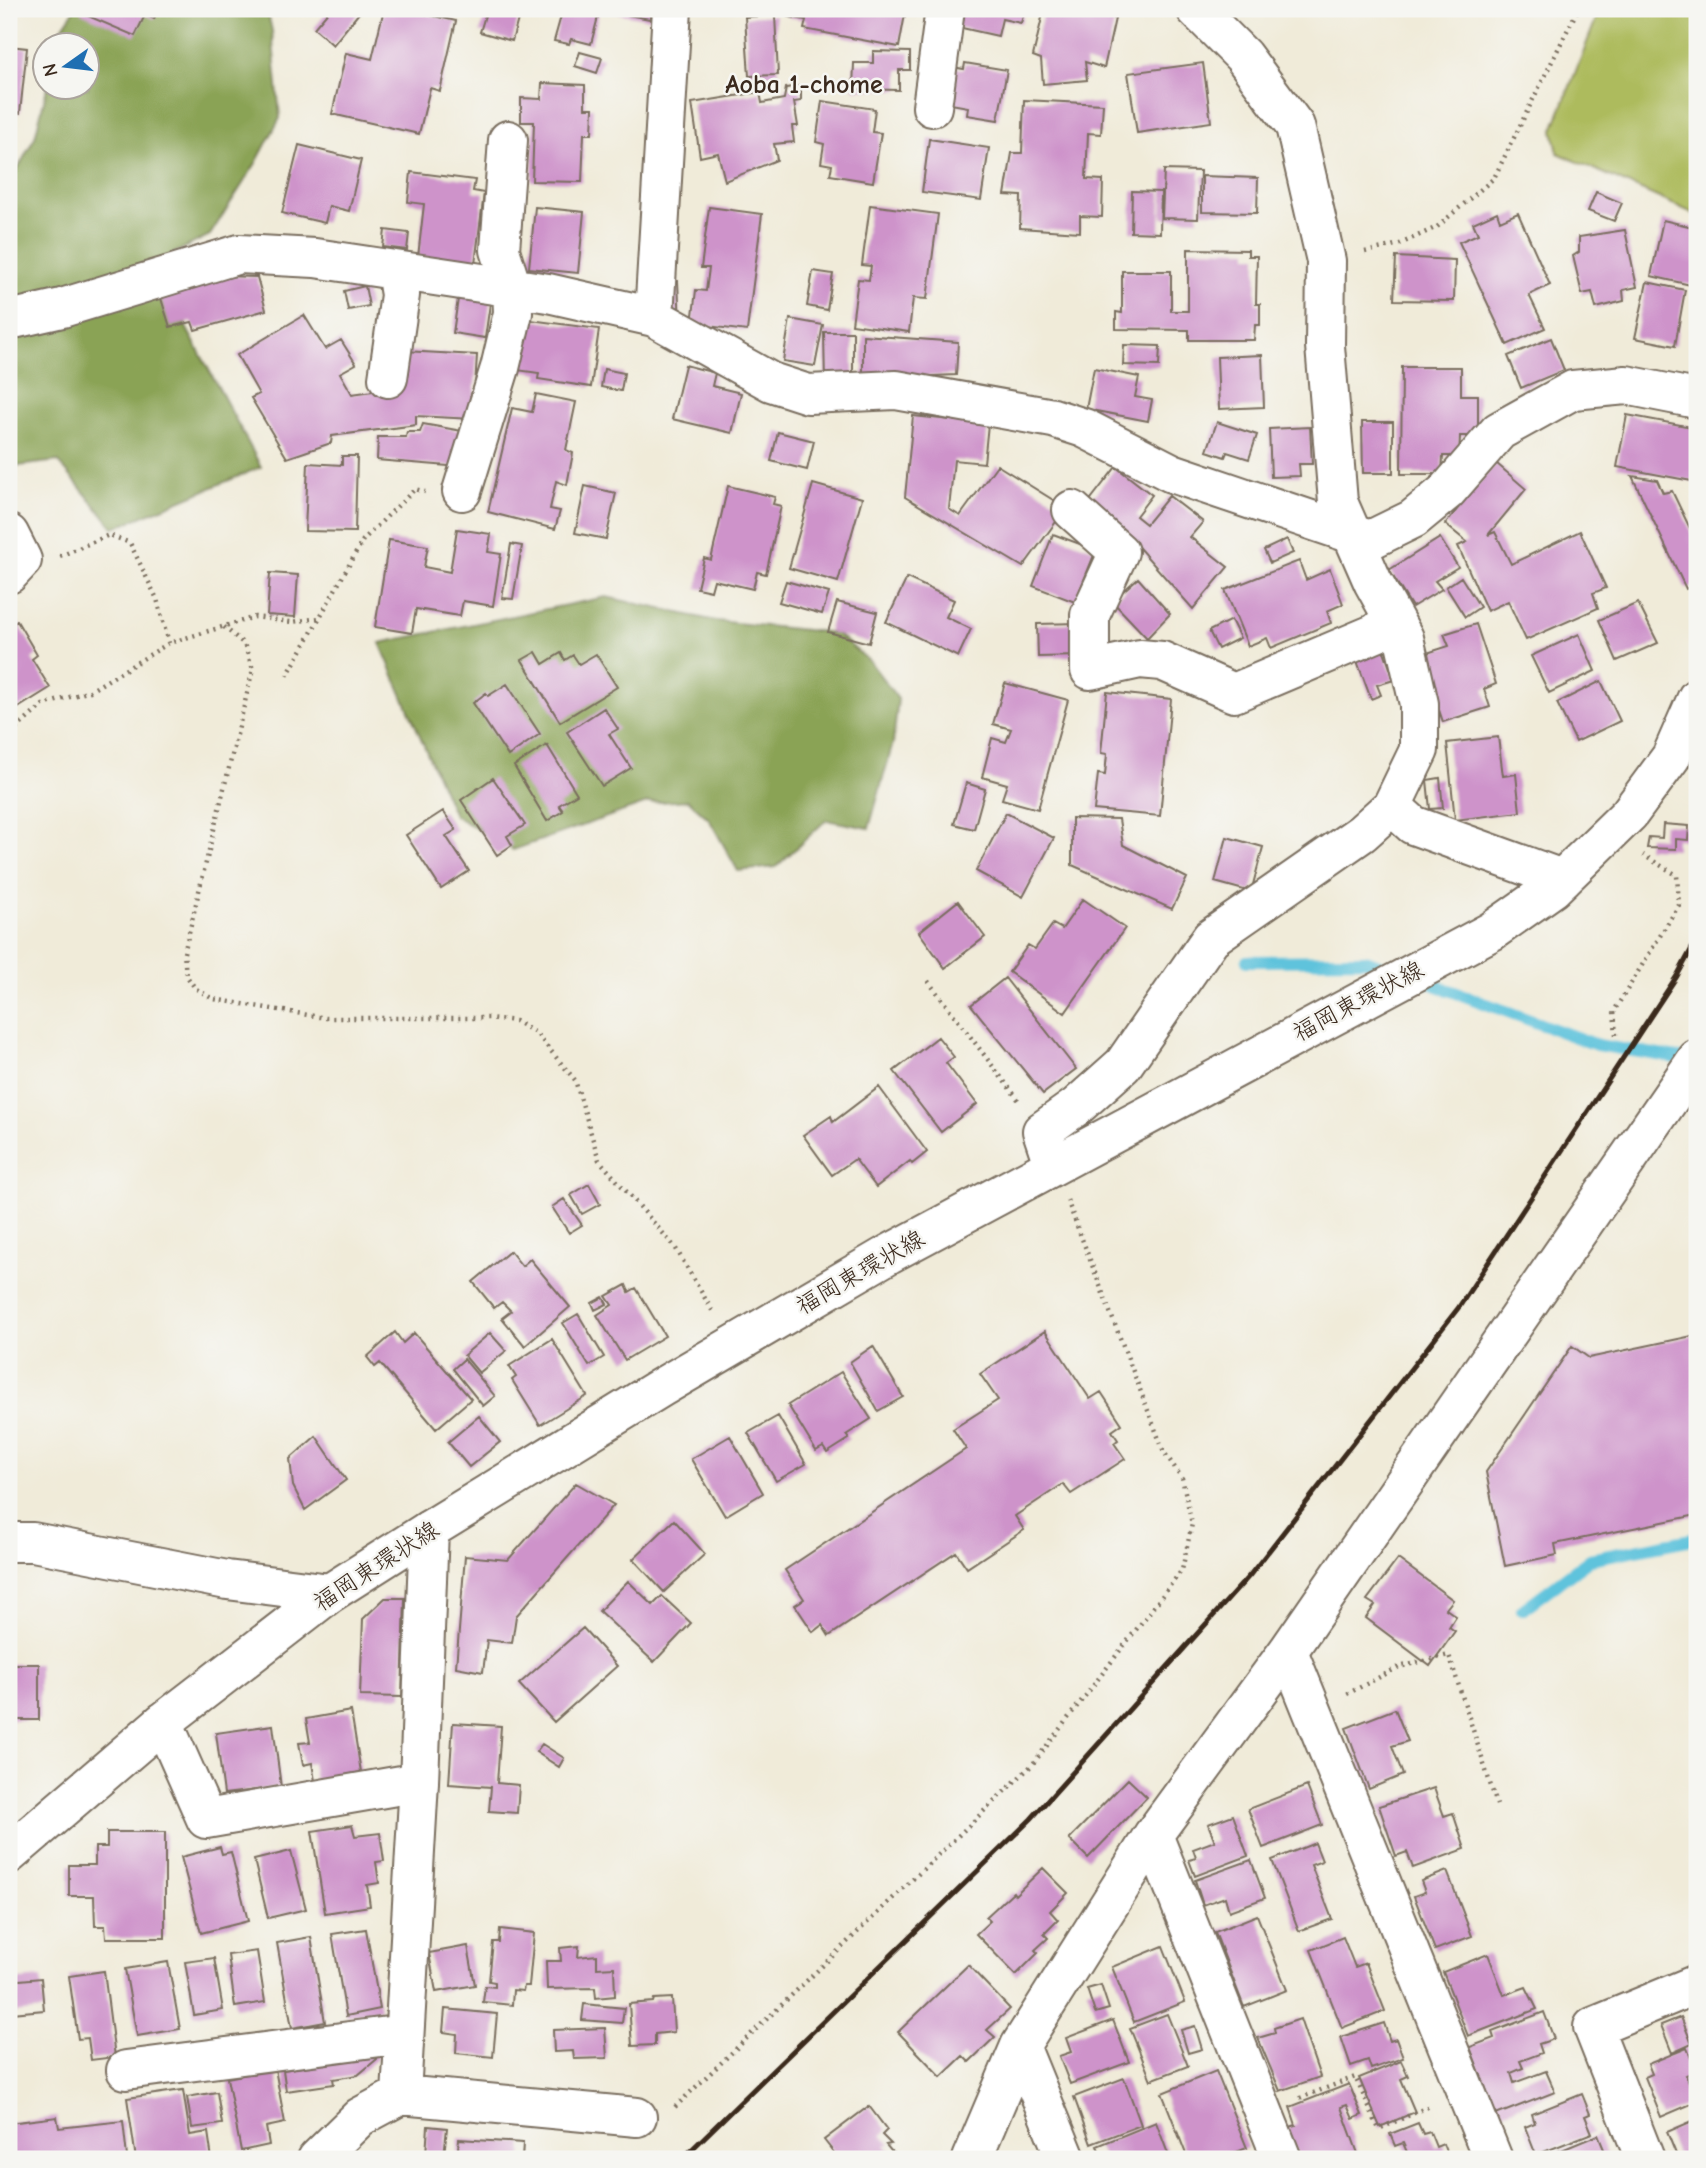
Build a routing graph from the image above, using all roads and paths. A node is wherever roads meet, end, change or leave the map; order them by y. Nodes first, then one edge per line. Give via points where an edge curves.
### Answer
1 (671, 9) edge
2 (945, 9) edge
3 (1196, 9) edge
4 (1578, 9) edge
5 (932, 107) dead end
6 (508, 140) dead end
7 (1326, 261) junction
8 (396, 271) junction
9 (512, 288) junction
10 (654, 317) junction
11 (9, 320) edge
12 (388, 378) dead end
13 (1697, 399) edge
14 (463, 491) joint
15 (1072, 510) dead end
16 (1351, 533) junction
17 (13, 556) edge
18 (320, 618) junction
19 (1393, 618) junction
20 (224, 627) junction
21 (169, 643) junction
22 (287, 676) dead end
23 (1697, 698) edge
24 (16, 729) dead end
25 (1392, 806) junction
26 (1604, 839) junction
27 (1562, 879) junction
28 (928, 981) dead end
29 (1616, 1035) dead end
30 (1697, 1059) edge
31 (1047, 1147) junction
32 (733, 1345) junction
33 (429, 1530) junction
34 (9, 1542) edge
35 (330, 1593) junction
36 (1287, 1651) junction
37 (1312, 1712) junction
38 (163, 1722) junction
39 (419, 1782) junction
40 (1497, 1805) dead end
41 (1153, 1835) junction
42 (9, 1854) edge
43 (1697, 1984) edge
44 (404, 2034) junction
45 (1020, 2046) junction
46 (126, 2070) dead end
47 (1465, 2090) junction
48 (401, 2095) junction
49 (1263, 2112) junction
50 (637, 2117) joint
51 (317, 2159) edge
52 (972, 2159) edge
53 (1066, 2159) edge
54 (1282, 2159) edge
55 (1493, 2159) edge
56 (1645, 2159) edge

1 - 10 street
2 - 5 street
3 - 7 street via 1243,56 1295,126
4 - 7 path via 1494,178 1437,227 1400,244
6 - 9 street via 500,250
7 - 16 street via 1325,345 1338,502
8 - 9 street
8 - 11 street via 315,258 239,254
8 - 12 street via 400,295
9 - 10 street
9 - 14 street via 513,313 500,368
10 - 16 street via 771,382 808,394 896,390 1053,418 1084,428 1172,473
13 - 16 street via 1626,384 1573,390 1499,431 1447,491 1413,519 1370,540
14 - 18 path via 445,497 415,489 363,541
15 - 19 street via 1119,552 1090,615 1090,670 1140,659 1162,661 1234,693 1376,633
16 - 19 street
17 - 21 path via 47,561 109,534 130,543 157,599
18 - 20 path via 290,622 255,617
18 - 22 path
19 - 25 street via 1404,638 1419,704 1419,750
20 - 21 path
20 - 32 path via 244,644 253,669 184,953 186,975 195,988 213,999 326,1018 489,1018 514,1021 536,1033 575,1080 599,1160 675,1247
21 - 24 path via 90,691 43,705
23 - 26 street, 福岡東環状線 via 1671,757 1629,814
25 - 27 street via 1413,825
25 - 31 street via 1362,833 1211,938 1124,1065 1077,1106
26 - 27 street, 福岡東環状線
26 - 29 path via 1677,875 1679,905 1615,1011
27 - 31 street, 福岡東環状線 via 1492,931
28 - 31 path
30 - 36 street
31 - 32 street, 福岡東環状線 via 889,1254
31 - 50 path via 1164,1452 1182,1478 1192,1524 1182,1570 1032,1765 676,2106
32 - 33 street, 福岡東環状線
33 - 35 street, 福岡東環状線
33 - 39 street
34 - 35 street via 33,1542 227,1580
35 - 38 street, 福岡東環状線
36 - 37 street
36 - 41 street
37 - 40 path via 1399,1667 1449,1655
37 - 47 street
38 - 39 street via 206,1819
38 - 42 street, 福岡東環状線
39 - 44 street
41 - 45 street
41 - 49 street
43 - 56 street via 1593,2026
44 - 46 street
44 - 48 street
45 - 52 street
45 - 53 street
47 - 49 path via 1379,2129 1355,2077
47 - 55 street
48 - 50 street
48 - 51 street via 360,2117
49 - 54 street

